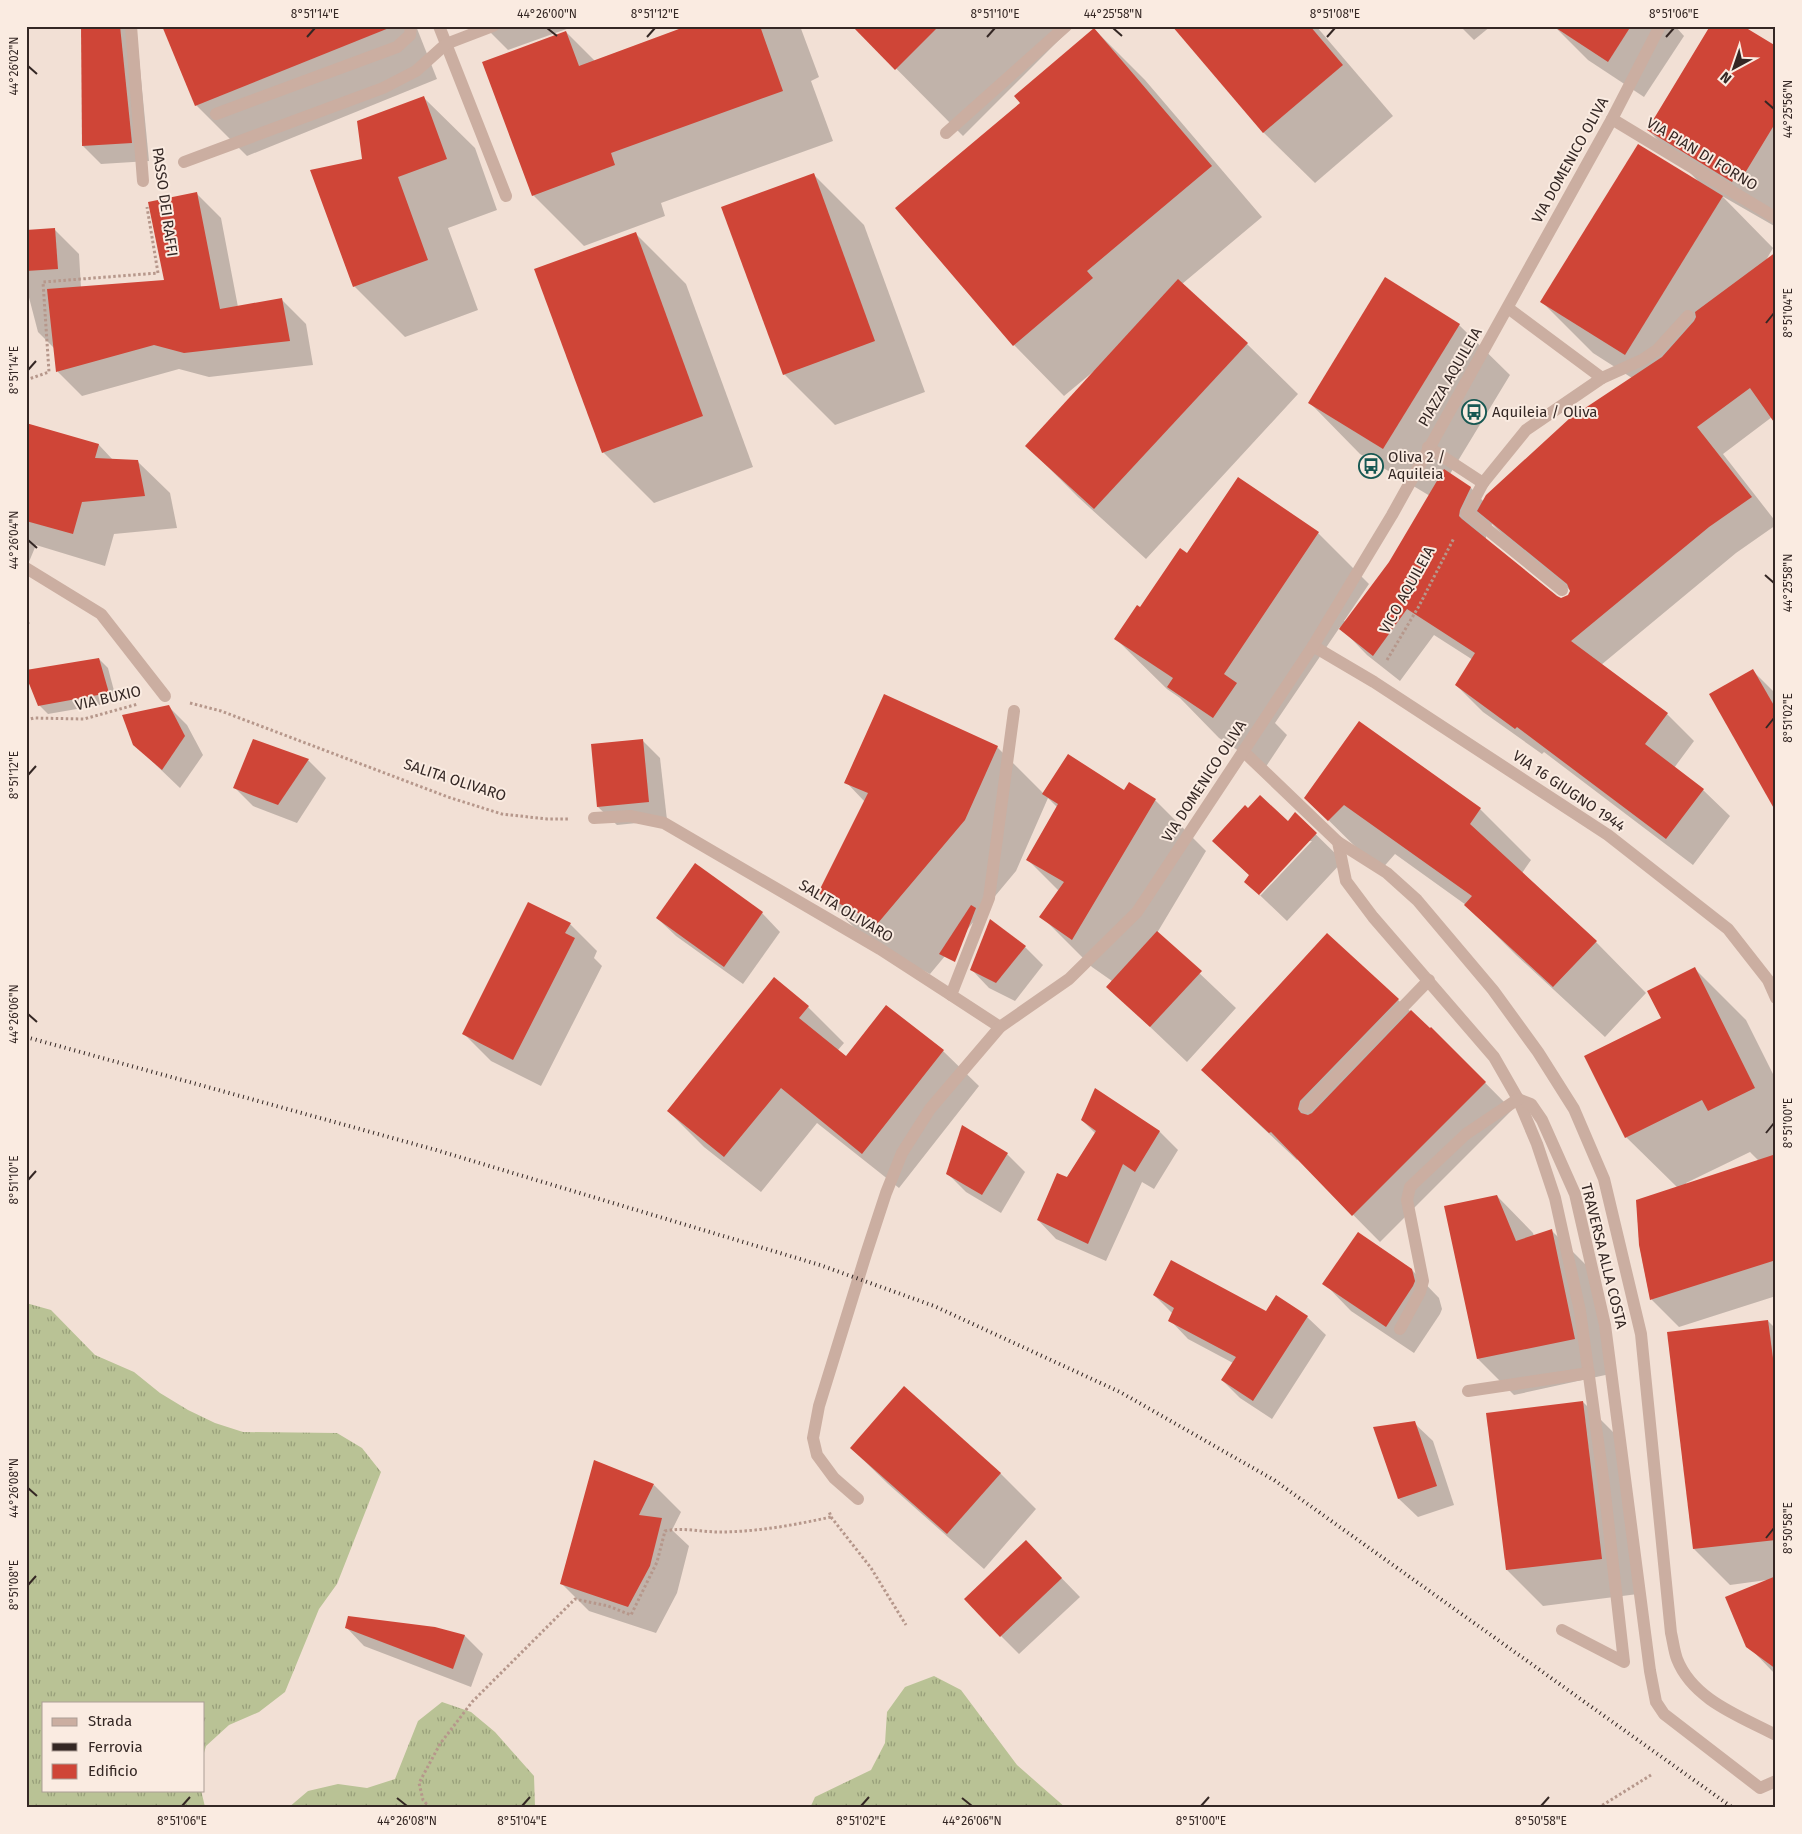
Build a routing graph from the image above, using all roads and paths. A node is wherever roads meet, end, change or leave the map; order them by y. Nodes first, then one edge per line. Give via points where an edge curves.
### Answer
1 (131, 26) edge
2 (411, 26) edge
3 (439, 26) edge
4 (493, 26) edge
5 (1066, 26) edge
6 (1660, 26) edge
7 (446, 44) junction
8 (216, 114) dead end
9 (1612, 119) junction
10 (946, 133) dead end
11 (184, 162) dead end
12 (143, 182) joint
13 (506, 196) dead end
14 (1776, 218) edge
15 (1508, 308) junction
16 (1688, 316) dead end
17 (1602, 378) junction
18 (26, 380) edge
19 (1428, 447) junction
20 (1483, 482) junction
21 (1467, 513) junction
22 (26, 568) edge
23 (1562, 590) dead end
24 (1313, 646) junction
25 (1374, 682) junction
26 (164, 696) junction
27 (1014, 711) dead end
28 (26, 720) edge
29 (1243, 751) junction
30 (594, 818) joint
31 (1338, 842) junction
32 (1429, 980) junction
33 (951, 995) junction
34 (1776, 998) edge
35 (1000, 1027) junction
36 (1518, 1099) junction
37 (1306, 1107) dead end
38 (1400, 1329) dead end
39 (1589, 1373) junction
40 (1468, 1391) dead end
41 (858, 1499) dead end
42 (828, 1508) dead end
43 (831, 1517) junction
44 (906, 1625) dead end
45 (1562, 1630) dead end
46 (1776, 1735) edge
47 (1652, 1775) dead end
48 (1776, 1781) edge
49 (430, 1808) edge
50 (1598, 1808) edge

1 - 12 street, PASSO DEI RAFFI
2 - 8 street via 410,34 397,47
3 - 7 street
4 - 7 street
5 - 10 street
6 - 9 street, VIA DOMENICO OLIVA
7 - 11 street via 416,71 383,88
7 - 13 street
9 - 14 street, VIA PIAN DI FORNO
9 - 15 street, VIA DOMENICO OLIVA
12 - 18 path, PASSO DEI RAFFI via 158,273 43,282 49,372
15 - 17 street
15 - 19 street, PIAZZA AQUILEIA
16 - 17 street via 1657,350
17 - 20 street via 1526,430
19 - 20 street, PIAZZA AQUILEIA
19 - 24 street, VIA DOMENICO OLIVA
20 - 21 street
21 - 23 street
21 - 25 path, VICO AQUILEIA via 1419,606
22 - 26 street via 100,614
24 - 25 street, VIA 16 GIUGNO 1944
24 - 29 street, VIA DOMENICO OLIVA
25 - 34 street, VIA 16 GIUGNO 1944 via 1608,835 1728,929 1768,980
26 - 28 path, VIA BUXIO via 84,719
26 - 30 path, SALITA OLIVARO via 221,711 448,797 502,814 547,819
27 - 33 street via 989,898
29 - 31 street
29 - 35 street, VIA DOMENICO OLIVA via 1137,912 1069,980
30 - 33 street, SALITA OLIVARO via 630,816 664,823 880,949
31 - 32 street, TRAVERSA ALLA COSTA via 1346,881
31 - 46 street via 1388,873 1417,900 1494,990 1574,1109 1604,1179 1641,1334 1671,1633 1677,1659 1702,1694
32 - 36 street, TRAVERSA ALLA COSTA via 1494,1057
32 - 37 street
33 - 35 street, SALITA OLIVARO
35 - 41 street, VIA DOMENICO OLIVA via 930,1109 902,1153 886,1193 819,1406 813,1438 816,1455 834,1478
36 - 38 street via 1466,1134 1410,1187 1407,1200 1423,1281
36 - 39 street via 1555,1198 1580,1311
36 - 48 street, TRAVERSA ALLA COSTA via 1531,1104 1542,1120 1574,1194 1605,1325 1656,1702 1664,1714 1760,1788
39 - 40 street
39 - 45 street via 1624,1662
42 - 43 path
43 - 44 path via 871,1568
43 - 49 path via 761,1530 718,1532 675,1528 665,1531 651,1578 631,1614 575,1599 472,1702 440,1744 419,1783 423,1800
47 - 50 path

